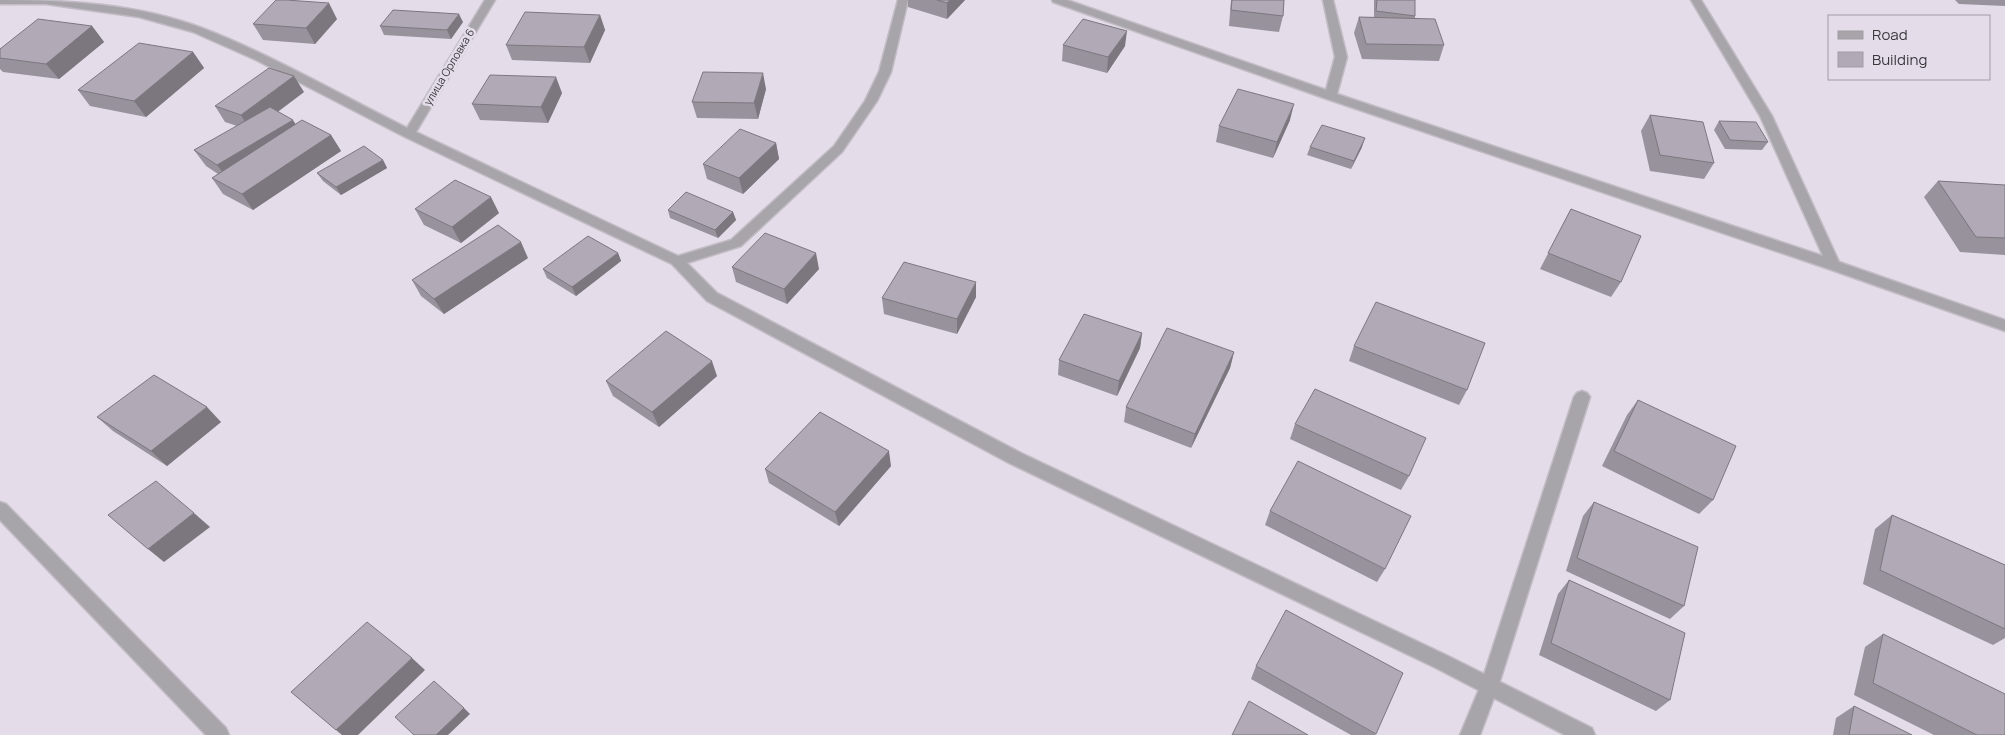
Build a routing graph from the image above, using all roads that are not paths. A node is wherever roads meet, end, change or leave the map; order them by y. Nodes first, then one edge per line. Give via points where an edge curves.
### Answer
1 (490, 0) edge
2 (903, 0) edge
3 (1057, 0) edge
4 (1328, 0) edge
5 (1696, 0) edge
6 (0, 1) edge
7 (46, 1) edge
8 (1331, 96) junction
9 (409, 134) junction
10 (677, 261) junction
11 (1834, 265) junction
12 (2005, 326) edge
13 (1582, 397) dead end
14 (1, 513) edge
15 (1490, 687) junction
16 (219, 735) edge
17 (1470, 735) edge
18 (1585, 735) edge

1 - 9 street, улица Орловка 6
2 - 10 street via 885,72 871,101 838,149 736,243
3 - 8 street
4 - 8 street via 1341,57
5 - 11 street via 1766,116
6 - 7 street
7 - 9 street via 140,14 196,30 260,58
8 - 11 street
9 - 10 street
10 - 15 street via 712,297 1015,458
11 - 12 street
13 - 15 street
14 - 16 street
15 - 17 street
15 - 18 street

